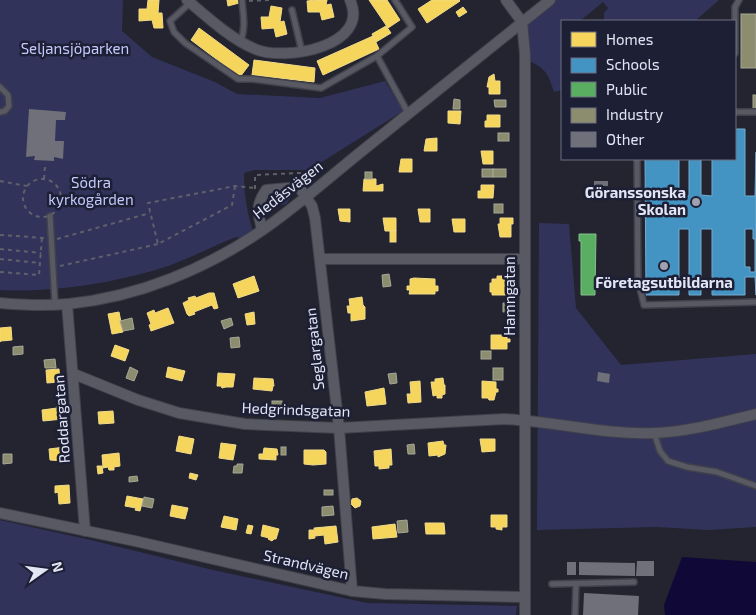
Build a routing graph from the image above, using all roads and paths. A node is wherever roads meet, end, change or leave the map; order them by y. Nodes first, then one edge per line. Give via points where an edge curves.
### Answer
1 (270, 0) edge
2 (350, 0) edge
3 (395, 0) edge
4 (506, 0) edge
5 (550, 0) edge
6 (739, 0) edge
7 (190, 1) edge
8 (242, 1) edge
9 (292, 10) dead end
10 (735, 20) edge
11 (522, 22) junction
12 (240, 41) junction
13 (302, 52) junction
14 (377, 56) junction
15 (0, 87) edge
16 (0, 112) edge
17 (736, 112) edge
18 (756, 112) edge
19 (408, 113) junction
20 (637, 160) edge
21 (45, 166) dead end
22 (328, 167) dead end
23 (44, 179) junction
24 (0, 181) edge
25 (27, 186) junction
26 (235, 186) junction
27 (255, 188) junction
28 (255, 195) dead end
29 (306, 197) junction
30 (150, 213) junction
31 (50, 216) junction
32 (262, 230) junction
33 (0, 234) edge
34 (51, 240) junction
35 (158, 244) junction
36 (0, 249) edge
37 (41, 253) junction
38 (0, 259) edge
39 (321, 259) junction
40 (525, 259) junction
41 (40, 264) junction
42 (53, 268) junction
43 (0, 272) edge
44 (756, 302) edge
45 (0, 304) edge
46 (55, 304) junction
47 (67, 304) junction
48 (74, 374) junction
49 (756, 414) edge
50 (525, 420) junction
51 (339, 428) junction
52 (654, 433) junction
53 (756, 486) edge
54 (0, 513) edge
55 (85, 532) junction
56 (634, 582) dead end
57 (552, 584) dead end
58 (576, 584) junction
59 (352, 591) junction
60 (525, 598) junction
61 (524, 615) edge
62 (575, 615) edge

1 - 8 path
2 - 13 street via 354,15 349,29 326,44
3 - 14 lane via 412,27
4 - 11 street
5 - 11 street, Hedåsvägen
6 - 10 lane via 735,7
7 - 12 street
7 - 14 lane via 170,21 174,32 238,79 320,88
8 - 12 lane via 245,27
9 - 13 lane
11 - 19 street, Hedåsvägen
11 - 40 street, Hamngatan via 525,59
12 - 13 street via 270,53
14 - 19 lane
15 - 16 lane via 8,95 9,106
17 - 18 lane
19 - 29 street, Hedåsvägen
20 - 44 lane via 638,280 644,305
21 - 23 path
22 - 27 path via 320,173 255,175
23 - 25 path
23 - 31 path via 56,184 62,195 60,208
24 - 25 path
25 - 31 path via 23,198 27,210 37,217
26 - 27 path
26 - 30 path via 148,203
26 - 35 path via 232,205
27 - 28 path
29 - 32 street, Hedåsvägen
29 - 32 street via 299,187 266,190 258,201
29 - 39 street, Seglargatan via 315,218
30 - 34 path
30 - 35 path
31 - 34 lane
32 - 47 street, Hedåsvägen via 214,259 175,277 117,296
33 - 37 path via 42,237
34 - 42 lane
35 - 42 path
36 - 37 path
37 - 41 path
38 - 41 path
39 - 40 street
39 - 51 street, Seglargatan
40 - 50 street, Hamngatan
41 - 43 path via 39,275
42 - 46 lane
45 - 46 street, Hedåsvägen
46 - 47 street, Hedåsvägen
47 - 48 street, Roddargatan
48 - 51 street, Hedgrindsgatan via 179,414 245,424
48 - 55 street, Roddargatan
49 - 52 street, Hedgrindsgatan
50 - 51 street, Hedgrindsgatan
50 - 52 street, Hedgrindsgatan
50 - 60 street, Hamngatan
51 - 59 street, Seglargatan
52 - 53 lane via 660,451 668,461 717,472
54 - 55 street, Strandvägen
55 - 59 street, Strandvägen
56 - 58 lane
57 - 58 lane
58 - 62 lane
59 - 60 street, Strandvägen
60 - 61 street, Hamngatan

